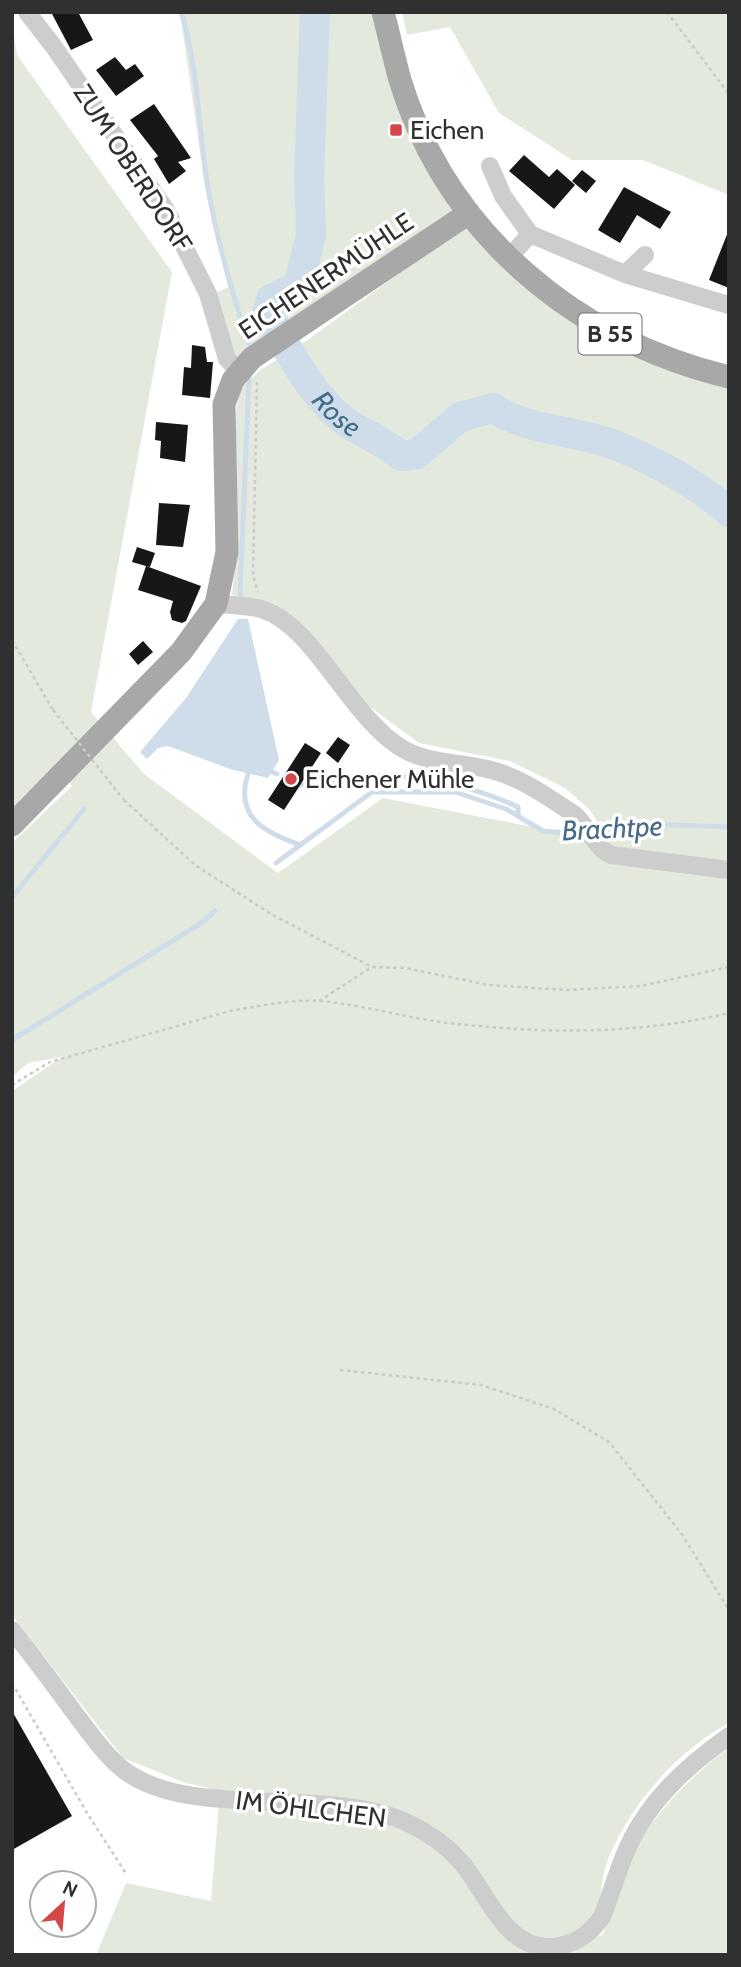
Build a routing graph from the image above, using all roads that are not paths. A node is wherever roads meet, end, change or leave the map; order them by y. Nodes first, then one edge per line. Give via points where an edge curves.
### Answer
1 (27, 12) edge
2 (383, 12) edge
3 (490, 166) dead end
4 (469, 213) junction
5 (530, 234) junction
6 (645, 255) dead end
7 (508, 259) junction
8 (625, 274) junction
9 (729, 305) edge
10 (239, 371) junction
11 (729, 377) edge
12 (216, 604) junction
13 (12, 825) edge
14 (729, 870) edge
15 (12, 1630) edge
16 (729, 1736) edge
17 (538, 1950) edge

1 - 10 street, ZUM OBERDORF via 166,210 208,294 227,359
2 - 4 main road, B 55 via 401,82 429,150
3 - 5 street via 503,196
4 - 7 main road, B 55
4 - 10 main road, EICHENERMÜHLE
5 - 7 street
5 - 8 street
6 - 8 street
7 - 11 main road, B 55 via 540,289 619,339 663,358
8 - 9 street
10 - 12 main road, EICHENERMÜHLE via 224,404 227,552
12 - 13 main road, EICHENERMÜHLE via 181,652
12 - 14 street via 263,609 291,628 347,696 400,747 428,759 510,776 584,823 605,852 618,857
15 - 17 street, IM ÖHLCHEN via 103,1750 125,1771 195,1795 356,1809 408,1823 434,1837 461,1861 498,1917
16 - 17 street, IM ÖHLCHEN via 692,1762 655,1800 636,1830 593,1930 575,1942

